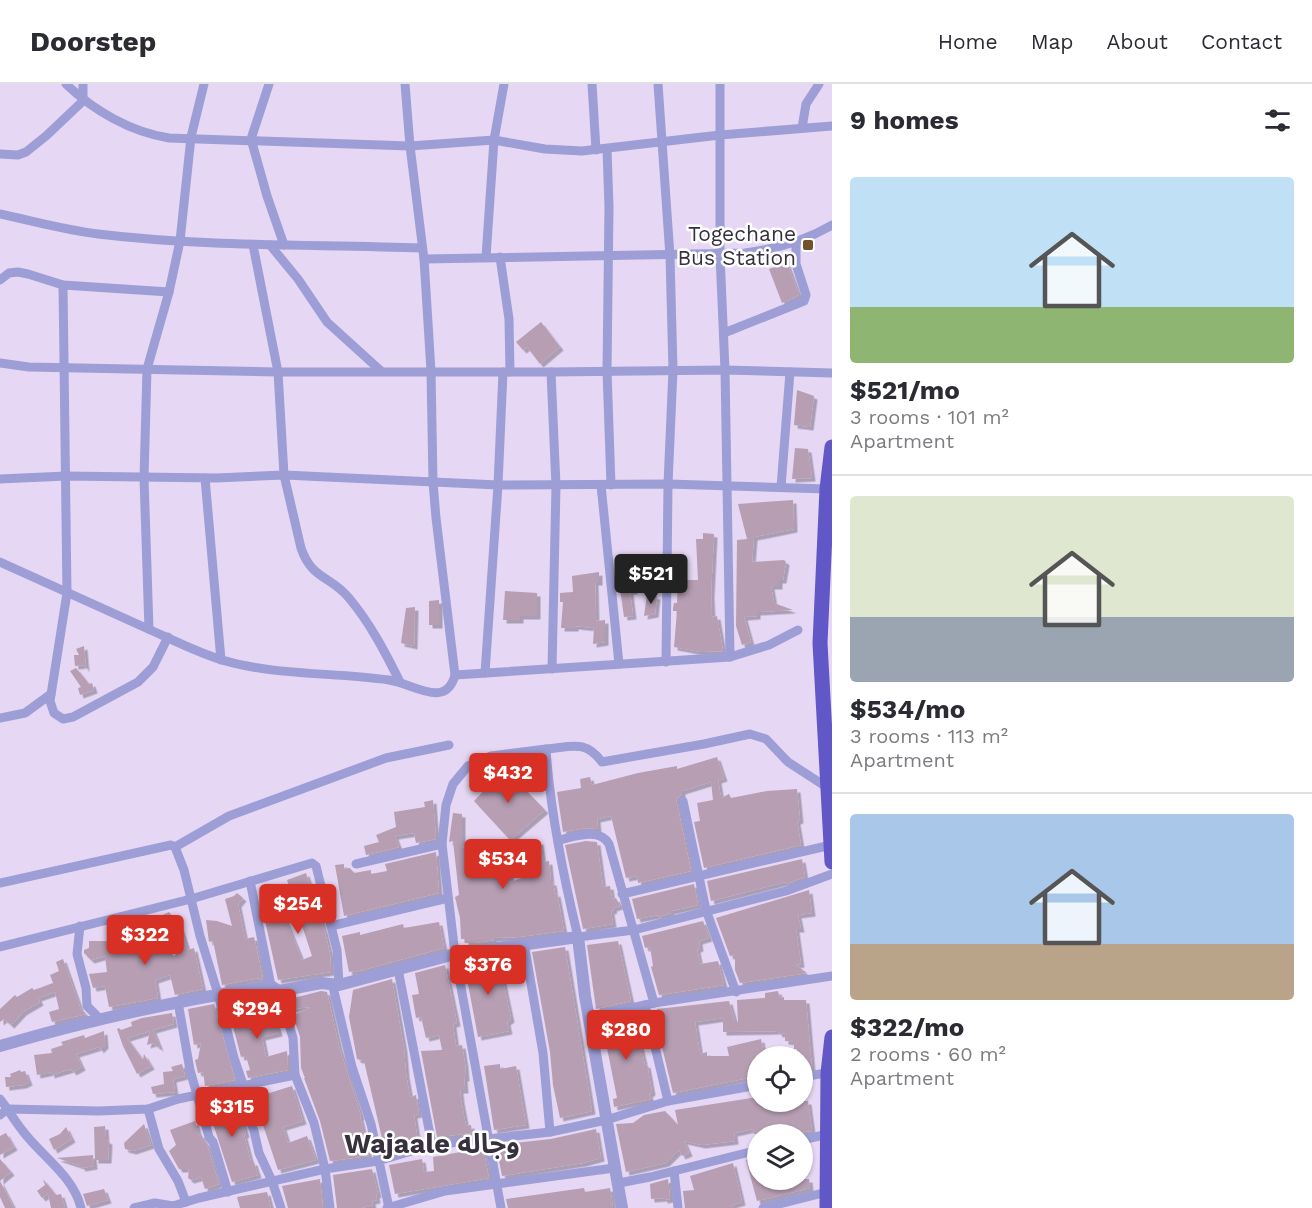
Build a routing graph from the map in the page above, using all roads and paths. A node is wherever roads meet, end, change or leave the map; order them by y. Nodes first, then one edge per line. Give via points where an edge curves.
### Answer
1 (66, 84) edge
2 (83, 84) edge
3 (204, 84) edge
4 (269, 84) edge
5 (405, 84) edge
6 (504, 84) edge
7 (592, 84) edge
8 (658, 84) edge
9 (720, 84) edge
10 (819, 84) edge
11 (83, 101) junction
12 (832, 126) edge
13 (802, 128) junction
14 (720, 135) junction
15 (191, 137) junction
16 (251, 139) junction
17 (494, 140) junction
18 (661, 142) junction
19 (410, 146) junction
20 (607, 149) junction
21 (596, 150) junction
22 (0, 154) edge
23 (0, 214) edge
24 (832, 225) edge
25 (180, 241) junction
26 (796, 242) junction
27 (253, 245) junction
28 (270, 245) junction
29 (284, 245) junction
30 (422, 248) junction
31 (720, 255) junction
32 (670, 256) junction
33 (486, 257) junction
34 (500, 257) junction
35 (608, 257) junction
36 (424, 259) junction
37 (0, 280) edge
38 (63, 285) junction
39 (169, 292) junction
40 (724, 333) junction
41 (0, 363) edge
42 (63, 367) junction
43 (147, 369) junction
44 (673, 370) junction
45 (725, 370) junction
46 (381, 371) junction
47 (431, 371) junction
48 (607, 371) junction
49 (278, 372) junction
50 (506, 372) junction
51 (551, 372) junction
52 (790, 372) junction
53 (832, 373) edge
54 (832, 447) edge
55 (284, 475) junction
56 (66, 476) junction
57 (144, 478) junction
58 (205, 478) junction
59 (0, 479) edge
60 (433, 482) junction
61 (668, 484) junction
62 (498, 485) junction
63 (606, 485) junction
64 (726, 485) junction
65 (556, 486) junction
66 (781, 487) junction
67 (827, 489) junction
68 (0, 562) edge
69 (67, 592) junction
70 (148, 629) junction
71 (798, 630) dead end
72 (168, 638) junction
73 (730, 657) junction
74 (221, 660) junction
75 (666, 662) junction
76 (619, 664) junction
77 (552, 669) junction
78 (486, 673) junction
79 (455, 675) junction
80 (400, 682) junction
81 (51, 694) junction
82 (827, 694) edge
83 (0, 718) edge
84 (449, 745) dead end
85 (546, 748) junction
86 (828, 788) junction
87 (683, 801) dead end
88 (558, 840) junction
89 (442, 844) junction
90 (831, 845) edge
91 (175, 847) junction
92 (832, 862) edge
93 (356, 864) dead end
94 (832, 874) edge
95 (700, 876) junction
96 (250, 881) junction
97 (0, 883) edge
98 (622, 894) junction
99 (448, 898) junction
100 (191, 899) junction
101 (706, 910) junction
102 (80, 926) junction
103 (331, 926) junction
104 (634, 930) junction
105 (578, 937) junction
106 (524, 943) junction
107 (0, 946) edge
108 (455, 954) junction
109 (398, 969) junction
110 (832, 976) edge
111 (336, 984) junction
112 (275, 988) junction
113 (736, 992) junction
114 (218, 994) junction
115 (178, 1002) junction
116 (649, 1004) junction
117 (589, 1017) junction
118 (100, 1019) junction
119 (832, 1037) edge
120 (0, 1046) edge
121 (830, 1073) edge
122 (295, 1075) junction
123 (813, 1075) edge
124 (244, 1087) junction
125 (747, 1087) edge
126 (197, 1096) junction
127 (0, 1100) edge
128 (668, 1101) junction
129 (148, 1109) junction
130 (4, 1112) edge
131 (606, 1120) junction
132 (550, 1132) junction
133 (828, 1134) junction
134 (813, 1137) edge
135 (489, 1138) junction
136 (432, 1145) junction
137 (747, 1153) edge
138 (378, 1161) junction
139 (614, 1168) junction
140 (325, 1169) junction
141 (674, 1171) junction
142 (272, 1181) junction
143 (619, 1183) junction
144 (497, 1184) junction
145 (228, 1192) junction
146 (827, 1192) junction
147 (186, 1202) junction
148 (169, 1207) edge
149 (81, 1208) edge
150 (134, 1208) edge
151 (281, 1208) edge
152 (330, 1208) edge
153 (388, 1208) edge
154 (501, 1208) edge
155 (622, 1208) edge
156 (678, 1208) edge
157 (763, 1208) edge
158 (827, 1208) edge

1 - 11 street
2 - 11 street
3 - 15 street
4 - 16 street
5 - 19 street
6 - 17 street
7 - 21 street
8 - 18 street
9 - 14 street
10 - 13 street via 806,104
11 - 15 street via 142,132 170,138
11 - 22 street via 26,152
12 - 13 street
13 - 14 street
14 - 18 street
14 - 31 street
15 - 16 street
15 - 25 street
16 - 19 street
16 - 29 street
17 - 19 street
17 - 21 street via 545,149
17 - 33 street
18 - 20 street
18 - 32 street
19 - 30 street
20 - 21 street
20 - 35 street
23 - 25 street via 76,231
24 - 26 street
25 - 27 street
25 - 39 street
26 - 31 street via 768,250
26 - 40 street via 804,301
27 - 28 street
27 - 49 street
28 - 29 street
28 - 46 street via 327,322
29 - 30 street
30 - 36 street
31 - 32 street
31 - 40 street
32 - 35 street
32 - 44 street
33 - 34 street
33 - 36 street
34 - 35 street
34 - 50 street via 509,319
35 - 48 street
36 - 47 street
37 - 38 street via 18,272
38 - 39 street
38 - 42 street
39 - 43 street
40 - 45 street
41 - 42 street
42 - 43 street
42 - 56 street
43 - 49 street
43 - 57 street
44 - 45 street
44 - 48 street
44 - 61 street
45 - 52 street
45 - 64 street
46 - 47 street
46 - 49 street
47 - 50 street
47 - 60 street
48 - 51 street
48 - 63 street
49 - 55 street
50 - 51 street
50 - 62 street
51 - 65 street
52 - 53 street
52 - 66 street
54 - 67 highway
55 - 58 street
55 - 60 street
55 - 80 street via 308,566 338,587 359,610
56 - 57 street
56 - 59 street
56 - 69 street
57 - 58 street
57 - 70 street
58 - 74 street
60 - 62 street
60 - 79 street
61 - 63 street
61 - 64 street
61 - 75 street
62 - 65 street
62 - 78 street
63 - 65 street
63 - 76 street
64 - 66 street
64 - 73 street
65 - 77 street
66 - 67 street
67 - 82 highway via 820,655
68 - 69 street
69 - 70 street
69 - 81 street
70 - 72 street
71 - 73 street via 769,645
72 - 74 street
72 - 81 street via 153,667 138,682 73,717 56,716
73 - 75 street
74 - 80 street
75 - 76 street
76 - 77 street
77 - 78 street
78 - 79 street
79 - 80 street via 448,689 438,693
81 - 83 street via 25,713
82 - 86 highway
84 - 91 street via 386,758 229,816
85 - 86 street via 584,746 602,762 750,734 766,739 788,762
85 - 88 street
85 - 89 street via 491,756 468,766 453,784 446,805
86 - 90 highway
87 - 95 street
88 - 98 street via 590,835 606,839
88 - 105 street
89 - 93 street
89 - 99 street
90 - 92 highway
90 - 95 street
91 - 97 street
91 - 100 street
94 - 101 street via 786,891
95 - 98 street
95 - 101 street
96 - 100 street
96 - 103 street via 312,863
96 - 112 street
98 - 104 street
99 - 103 street
99 - 108 street
100 - 102 street
100 - 114 street
101 - 104 street
101 - 113 street
102 - 107 street
102 - 118 street via 77,954 87,1006
103 - 111 street via 337,950
104 - 105 street
104 - 116 street
105 - 106 street
105 - 117 street
106 - 108 street
106 - 132 street via 543,1053
108 - 109 street
108 - 135 street
109 - 111 street
109 - 136 street
110 - 113 street
111 - 112 street
111 - 138 street via 352,1067
112 - 114 street
112 - 122 street via 293,1038
113 - 116 street
114 - 115 street
114 - 124 street
115 - 118 street
115 - 126 street
116 - 117 street
116 - 128 street
117 - 131 street
118 - 120 street
119 - 121 highway
121 - 123 street
121 - 133 highway
122 - 124 street
122 - 140 street via 314,1123
124 - 126 street
124 - 142 street via 245,1107
125 - 128 street
126 - 129 street
126 - 145 street
127 - 130 street
128 - 131 street
129 - 130 street
129 - 147 street via 159,1149
130 - 149 street via 68,1180
131 - 132 street
131 - 139 street
132 - 135 street
133 - 134 street
133 - 146 highway
135 - 136 street
135 - 144 street
136 - 138 street
137 - 141 street
138 - 140 street
138 - 153 street
139 - 143 street
139 - 144 street
140 - 142 street
140 - 152 street
141 - 143 street
141 - 156 street
142 - 145 street
142 - 151 street
143 - 155 street
144 - 153 street via 445,1191
144 - 154 street
145 - 147 street
146 - 157 street
146 - 158 highway
147 - 148 street
148 - 150 street via 155,1203

